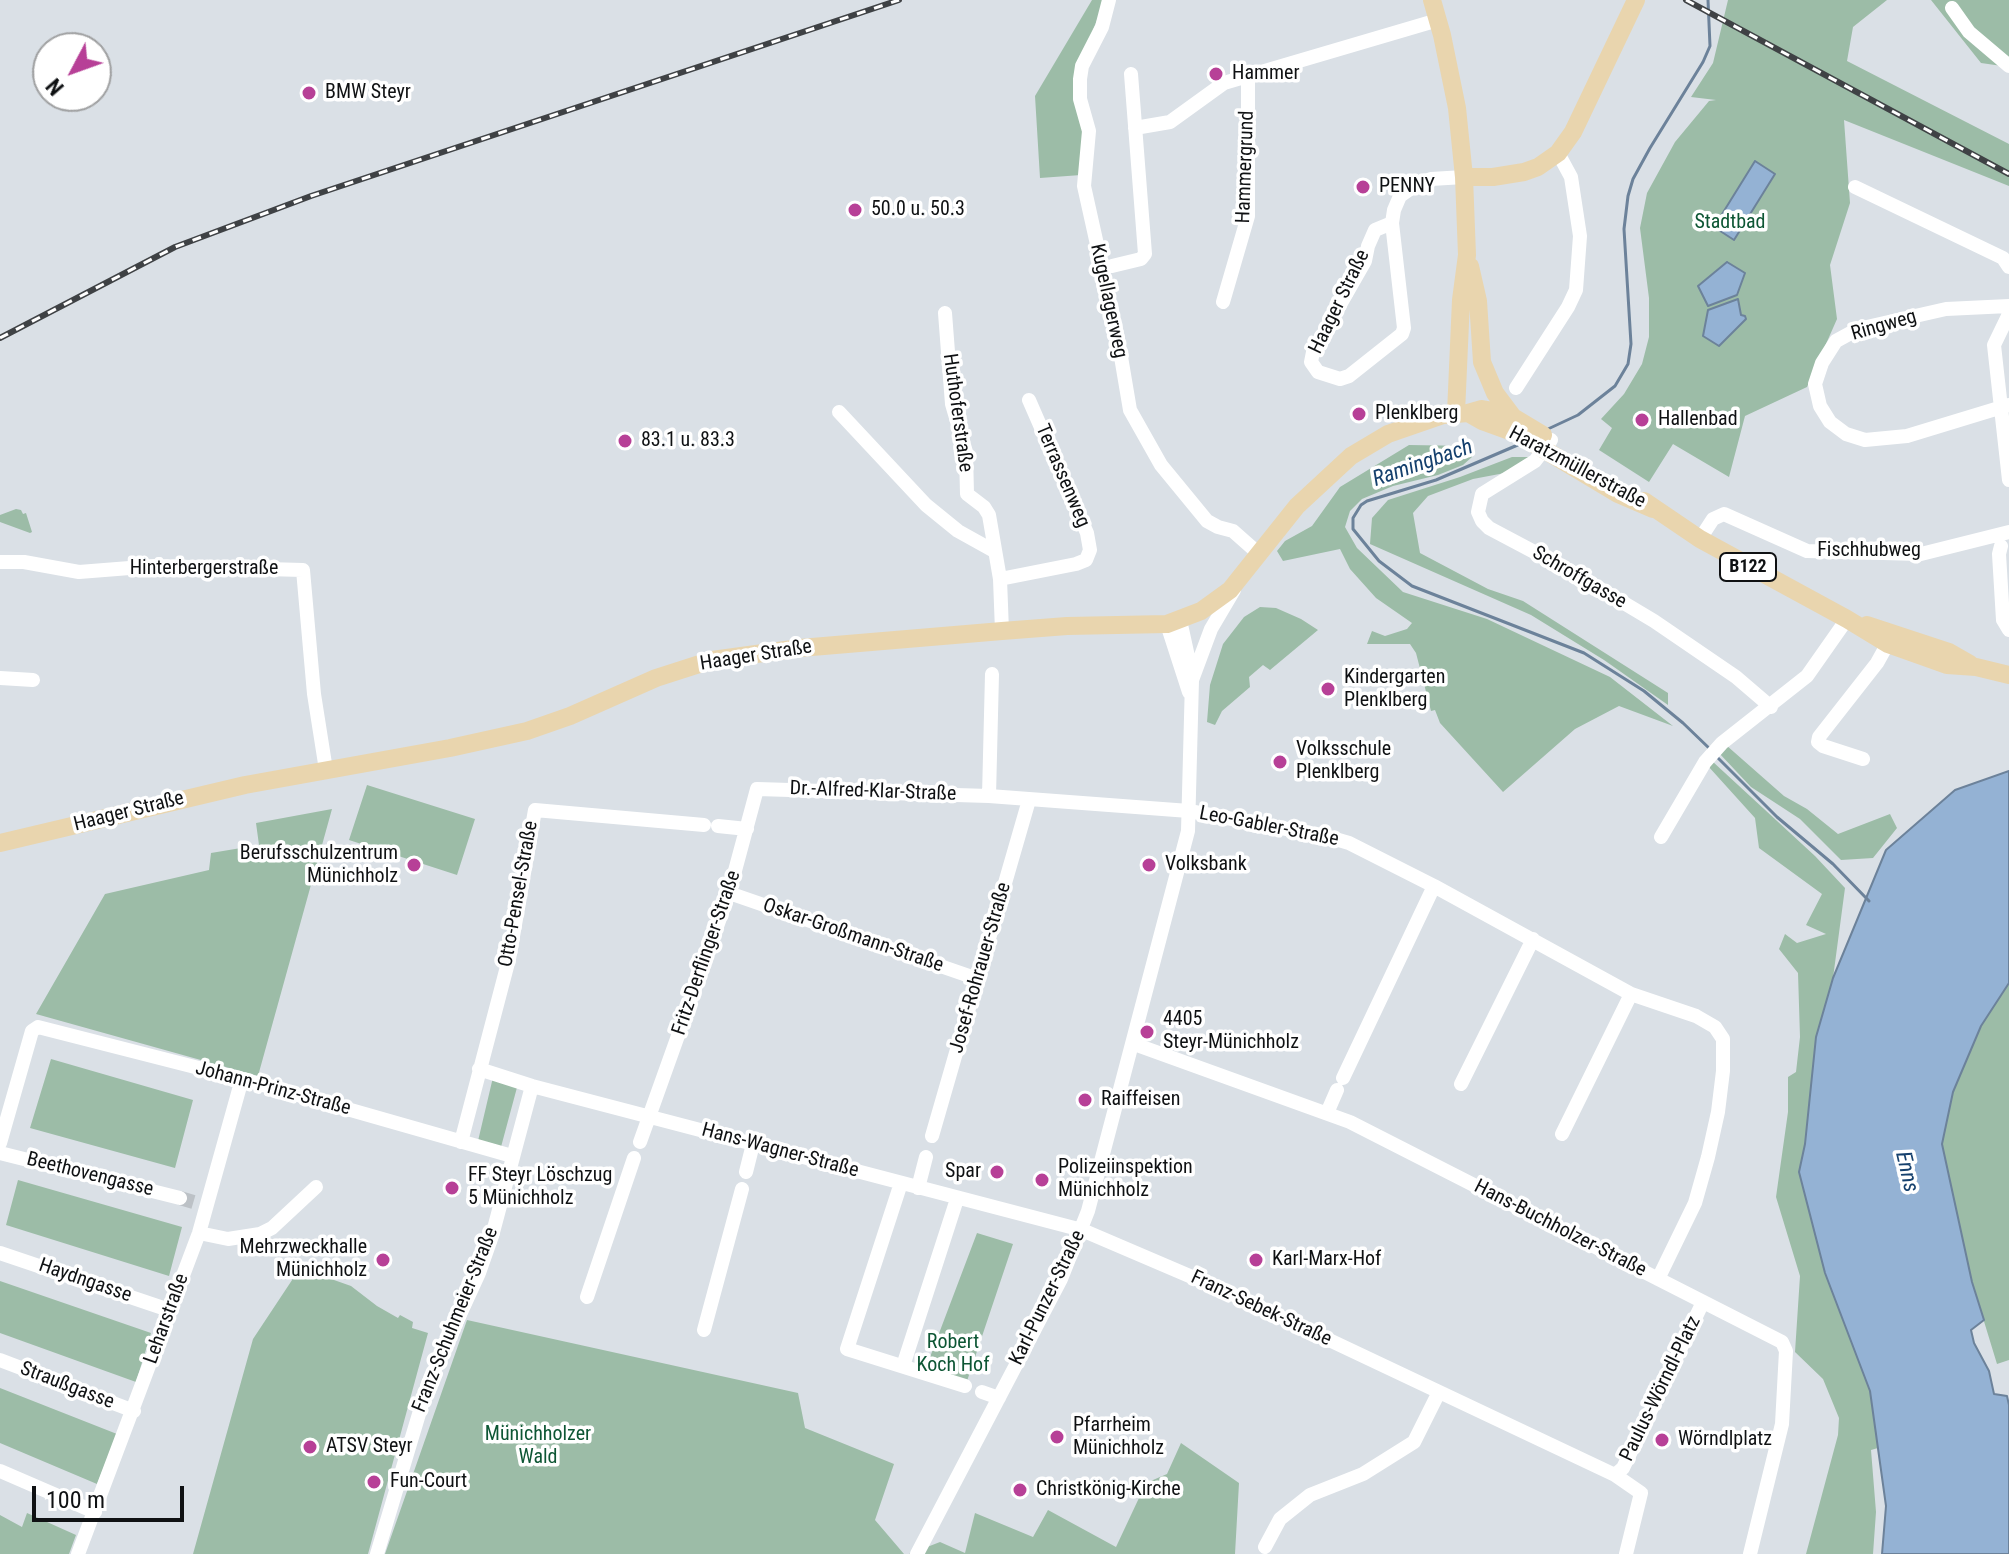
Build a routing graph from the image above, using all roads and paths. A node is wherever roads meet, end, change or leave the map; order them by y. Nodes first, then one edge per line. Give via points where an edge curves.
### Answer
1 (1109, 0) edge
2 (1432, 0) edge
3 (1636, 0) edge
4 (1952, 8) dead end
5 (1438, 20) junction
6 (2009, 66) edge
7 (1131, 74) dead end
8 (1248, 76) junction
9 (1135, 128) junction
10 (1558, 153) junction
11 (1464, 177) junction
12 (1855, 187) dead end
13 (1392, 223) junction
14 (1467, 255) junction
15 (1112, 266) dead end
16 (2009, 267) edge
17 (1223, 302) dead end
18 (2009, 306) edge
19 (945, 313) dead end
20 (2009, 314) edge
21 (1482, 362) junction
22 (1516, 388) dead end
23 (1029, 400) dead end
24 (2005, 405) edge
25 (839, 412) dead end
26 (1462, 413) junction
27 (1513, 417) junction
28 (1546, 445) junction
29 (2009, 480) edge
30 (2009, 532) edge
31 (1700, 539) junction
32 (1999, 545) edge
33 (994, 551) junction
34 (1259, 554) junction
35 (0, 562) edge
36 (1241, 578) junction
37 (1000, 579) junction
38 (1847, 619) junction
39 (1174, 622) junction
40 (2009, 630) edge
41 (1002, 631) junction
42 (1890, 638) junction
43 (992, 674) dead end
44 (2009, 675) edge
45 (0, 678) edge
46 (33, 680) dead end
47 (1192, 680) junction
48 (1190, 696) junction
49 (1771, 707) junction
50 (1863, 759) dead end
51 (326, 770) junction
52 (757, 789) joint
53 (989, 796) junction
54 (1029, 800) junction
55 (1189, 811) junction
56 (747, 829) junction
57 (1661, 837) dead end
58 (0, 843) edge
59 (1434, 886) junction
60 (729, 893) junction
61 (1533, 939) junction
62 (978, 979) junction
63 (1631, 994) junction
64 (1134, 1044) junction
65 (479, 1069) junction
66 (242, 1079) junction
67 (1461, 1084) dead end
68 (532, 1086) junction
69 (1327, 1113) junction
70 (648, 1115) junction
71 (1562, 1134) dead end
72 (932, 1136) dead end
73 (461, 1142) junction
74 (640, 1142) dead end
75 (0, 1143) edge
76 (753, 1144) junction
77 (0, 1153) edge
78 (512, 1156) junction
79 (926, 1157) dead end
80 (634, 1158) dead end
81 (746, 1172) dead end
82 (901, 1183) junction
83 (316, 1187) dead end
84 (918, 1188) junction
85 (742, 1189) dead end
86 (180, 1198) tunnel mouth
87 (957, 1199) junction
88 (1082, 1230) junction
89 (199, 1233) junction
90 (0, 1253) edge
91 (1658, 1279) junction
92 (587, 1297) dead end
93 (1703, 1302) junction
94 (169, 1310) junction
95 (704, 1330) dead end
96 (0, 1360) edge
97 (903, 1366) junction
98 (965, 1386) dead end
99 (982, 1392) dead end
100 (1439, 1392) junction
101 (999, 1398) junction
102 (134, 1411) junction
103 (0, 1471) edge
104 (1615, 1475) junction
105 (95, 1512) junction
106 (1265, 1547) dead end
107 (78, 1554) edge
108 (377, 1554) edge
109 (917, 1554) edge
110 (1626, 1554) edge
111 (1750, 1554) edge

1 - 34 street, Kugellagerweg via 1080,79 1089,131 1084,186 1128,401 1173,482 1207,521 1233,531
2 - 5 main road, B122
3 - 10 main road
4 - 6 street via 1969,32
5 - 8 street, Hammergrund
5 - 11 main road, B122 via 1457,108
7 - 9 street
8 - 9 street, Hammergrund via 1224,83 1170,122
8 - 17 street, Hammergrund via 1248,216
9 - 15 street via 1145,254
10 - 11 main road via 1524,172
10 - 22 street via 1571,177 1580,236 1576,290
11 - 13 street, Haager Straße via 1414,186 1400,196
11 - 14 main road, B122
12 - 16 street via 2003,258
13 - 13 street, Haager Straße via 1375,230 1365,261 1313,352 1313,366 1328,376 1349,376 1404,331
14 - 21 main road, B122 via 1478,301
14 - 26 main road, B122 via 1461,300
18 - 24 street, Ringweg via 1946,309 1858,329 1836,341 1815,384 1830,422 1865,440 1907,436
19 - 33 street, Huthoferstraße via 952,404 966,452 967,494 989,515
20 - 24 street via 1994,345
21 - 26 main road via 1480,398
21 - 27 main road, B122
23 - 37 street, Terrassenweg via 1090,550 1086,560 1076,564
24 - 29 street
25 - 33 street via 926,505
26 - 27 main road, Haager Straße via 1487,409
26 - 28 main road, Haratzmüllerstraße / B122
26 - 34 main road, Haager Straße via 1413,424 1351,456 1314,488
27 - 28 main road, Haratzmüllerstraße / B122
28 - 31 main road, Haratzmüllerstraße / B122 via 1624,485
28 - 49 street, Schroffgasse via 1535,461 1482,494 1482,521 1654,621
30 - 32 street, Fischhubweg
31 - 32 street, Fischhubweg via 1713,519 1724,514 1807,551 1921,554
31 - 38 main road, Haratzmüllerstraße / B122
32 - 40 street via 2003,620
33 - 37 street, Huthoferstraße
34 - 36 main road, Haager Straße
35 - 51 street, Hinterbergerstraße via 79,572 155,566 300,569
36 - 39 main road, Haager Straße via 1217,601
36 - 47 street, Karl-Punzer-Straße via 1211,629
37 - 41 street, Huthoferstraße
38 - 42 main road, Haratzmüllerstraße / B122
38 - 49 street via 1807,676
39 - 41 main road, Haager Straße
39 - 47 street, Karl-Punzer-Straße
39 - 48 street, Karl-Punzer-Straße
41 - 51 main road, Haager Straße via 712,660 527,731
42 - 44 main road, Haratzmüllerstraße / B122 via 1949,652 1976,667
42 - 50 street via 1877,663 1819,737 1818,742
43 - 53 street
45 - 46 street
47 - 48 street, Karl-Punzer-Straße
48 - 55 street, Karl-Punzer-Straße
49 - 57 street via 1705,762
51 - 58 main road, Haager Straße via 187,797
52 - 53 street, Dr.-Alfred-Klar-Straße
52 - 56 street, Fritz-Derflinger-Straße
53 - 54 street, Dr.-Alfred-Klar-Straße
54 - 55 street, Dr.-Alfred-Klar-Straße
54 - 62 street, Josef-Rohrauer-Straße
55 - 59 street, Leo-Gabler-Straße via 1349,843
55 - 64 street, Karl-Punzer-Straße
56 - 60 street, Fritz-Derflinger-Straße
56 - 65 street, Otto-Pensel-Straße via 535,810 509,959
59 - 61 street, Leo-Gabler-Straße
59 - 69 street
60 - 62 street, Oskar-Großmann-Straße
60 - 70 street, Fritz-Derflinger-Straße
61 - 63 street, Leo-Gabler-Straße
61 - 67 street
62 - 72 street, Josef-Rohrauer-Straße
63 - 71 street
63 - 91 street, Leo-Gabler-Straße via 1696,1016 1723,1039 1718,1112 1706,1165 1695,1203
64 - 69 street, Hans-Buchholzer-Straße
64 - 88 street, Karl-Punzer-Straße
65 - 68 street, Hans-Wagner-Straße
65 - 73 street, Otto-Pensel-Straße
66 - 73 street, Johann-Prinz-Straße
66 - 75 street, Johann-Prinz-Straße via 34,1028
66 - 89 street, Leharstraße via 202,1204
68 - 70 street, Hans-Wagner-Straße
68 - 78 street, Franz-Schuhmeier-Straße
69 - 91 street, Hans-Buchholzer-Straße
70 - 74 street, Fritz-Derflinger-Straße
70 - 76 street, Hans-Wagner-Straße
73 - 78 street, Johann-Prinz-Straße
76 - 81 street
76 - 82 street, Hans-Wagner-Straße
77 - 86 street, Beethovengasse
78 - 108 street, Franz-Schuhmeier-Straße via 492,1236 428,1384
79 - 84 street
80 - 92 street
82 - 84 street, Hans-Wagner-Straße
82 - 97 street via 847,1349
83 - 89 street via 260,1234 228,1239
84 - 87 street, Hans-Wagner-Straße
85 - 95 street
87 - 88 street, Hans-Wagner-Straße
87 - 97 street
88 - 100 street, Franz-Sebek-Straße
88 - 101 street, Karl-Punzer-Straße
89 - 94 street, Leharstraße
90 - 94 street, Haydngasse
91 - 93 street, Hans-Buchholzer-Straße
93 - 104 street, Paulus-Wörndl-Platz
93 - 111 street, Hans-Buchholzer-Straße via 1782,1342 1786,1351 1782,1424
94 - 102 street, Leharstraße
96 - 102 street, Straußgasse
97 - 98 street
99 - 101 street
100 - 104 street, Franz-Sebek-Straße
100 - 106 street via 1414,1442 1363,1474 1310,1495 1280,1519
101 - 109 street, Karl-Punzer-Straße
102 - 105 street, Leharstraße
103 - 105 street
104 - 110 street, Franz-Sebek-Straße via 1641,1493
105 - 107 street, Leharstraße

